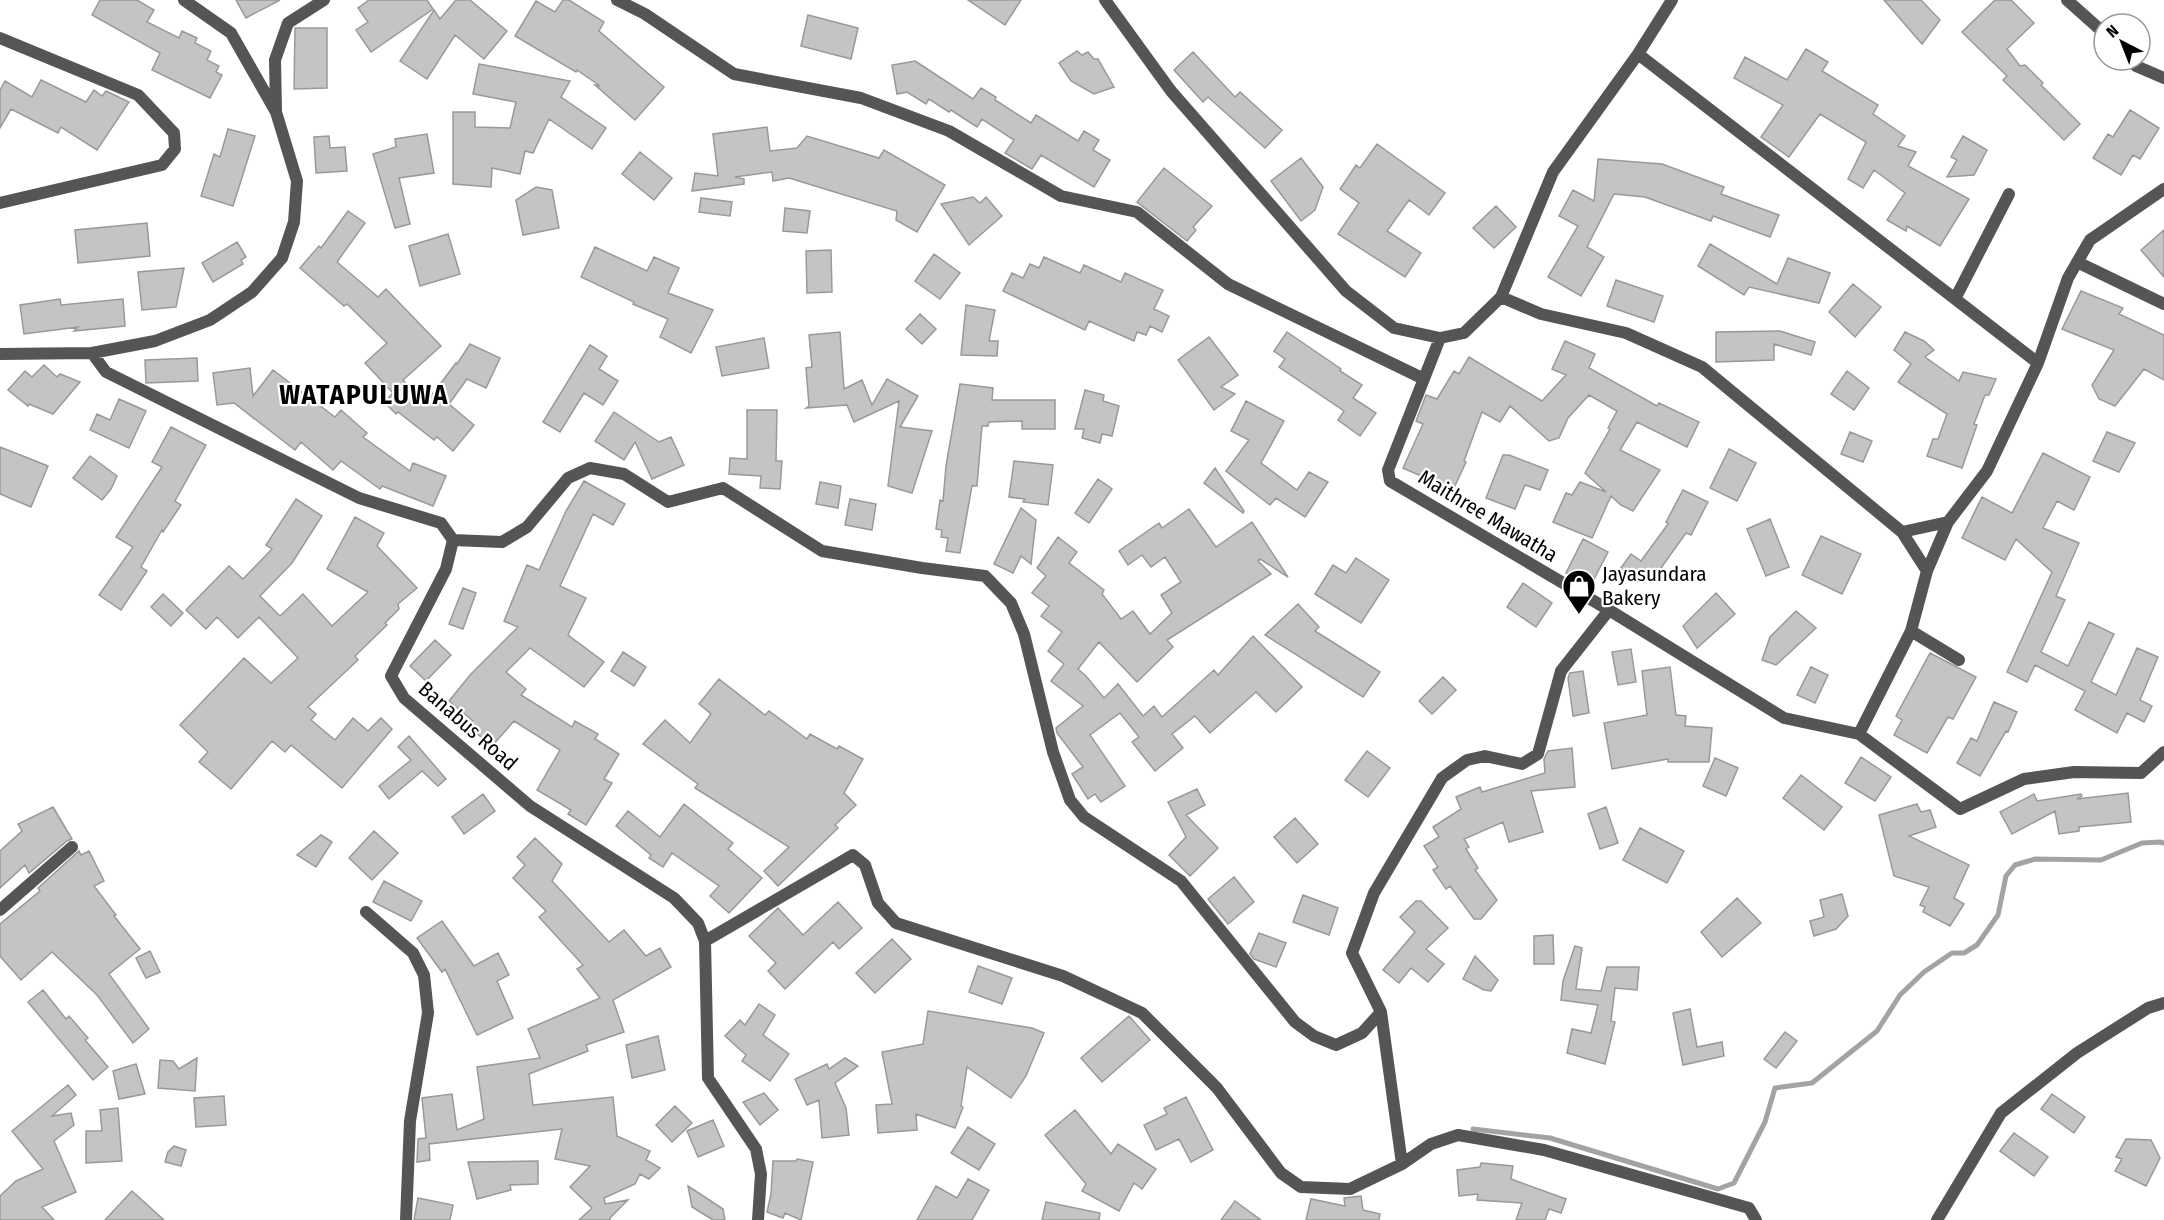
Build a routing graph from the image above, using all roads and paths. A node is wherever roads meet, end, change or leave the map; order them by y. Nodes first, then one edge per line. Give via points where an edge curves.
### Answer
1 (184, 0) edge
2 (324, 0) edge
3 (617, 0) edge
4 (1105, 0) edge
5 (1672, 0) edge
6 (2067, 0) edge
7 (2092, 22) edge
8 (0, 38) edge
9 (1638, 54) junction
10 (2150, 72) edge
11 (2164, 78) edge
12 (276, 112) junction
13 (2164, 189) edge
14 (2009, 194) dead end
15 (0, 203) edge
16 (2077, 262) junction
17 (1501, 297) junction
18 (1954, 299) junction
19 (2164, 304) edge
20 (1440, 338) junction
21 (92, 353) junction
22 (0, 354) edge
23 (2038, 363) junction
24 (1424, 379) junction
25 (1948, 522) junction
26 (1902, 532) junction
27 (453, 540) junction
28 (1927, 571) junction
29 (1610, 610) junction
30 (1911, 631) junction
31 (1959, 660) dead end
32 (1859, 734) junction
33 (2164, 752) edge
34 (72, 847) dead end
35 (0, 910) edge
36 (366, 912) dead end
37 (705, 941) junction
38 (2164, 1003) edge
39 (1381, 1012) junction
40 (1402, 1164) junction
41 (406, 1220) edge
42 (758, 1220) edge
43 (1756, 1220) edge
44 (1937, 1220) edge

1 - 12 street via 231,33
2 - 12 street via 288,23 275,60
3 - 24 street via 645,14 734,74 861,98 949,131 1061,196 1137,212 1228,284
4 - 20 street via 1171,91 1346,291 1394,328
5 - 9 street
6 - 7 street
8 - 15 street via 138,95 174,133 175,149 162,165
9 - 17 street via 1553,172
9 - 18 street
10 - 11 street
12 - 21 street via 297,181 294,222 282,258 252,292 210,320 155,340
13 - 16 street via 2090,240
14 - 18 street
16 - 19 street
16 - 23 street
17 - 20 street via 1464,333
17 - 26 street via 1541,314 1626,333 1702,367
18 - 23 street
20 - 24 street, Maithree Mawatha
21 - 22 street
21 - 27 street via 106,372 359,498 441,523
23 - 25 street via 1986,471
24 - 29 street, Maithree Mawatha via 1388,470 1390,481
25 - 26 street
25 - 28 street
26 - 28 street
27 - 37 street, Banabus Road via 446,569 391,676 404,698 530,806 674,897 698,923
27 - 39 street via 502,542 527,527 568,478 590,468 624,474 668,502 723,488 822,551 985,576 1011,603 1024,634 1053,752 1070,800 1084,818 1181,881 1295,1022 1314,1036 1336,1045 1362,1033
28 - 30 street
29 - 32 street, Maithree Mawatha via 1784,718
29 - 39 street via 1561,671 1538,754 1522,764 1485,756 1467,760 1442,778 1374,893 1352,953
30 - 31 street
30 - 32 street
32 - 33 street via 1960,809 2024,779 2074,772 2141,773
34 - 35 street
36 - 41 street via 412,953 424,975 428,1013 410,1121
37 - 40 street via 853,855 865,865 878,903 896,923 1063,976 1143,1013 1217,1088 1281,1173 1301,1187 1350,1189
37 - 42 street, Banabus Road via 708,1078 756,1149 761,1174
38 - 44 street via 2148,1008 2077,1053 2001,1113
39 - 40 street
40 - 43 street via 1431,1143 1458,1135 1544,1150 1749,1208

